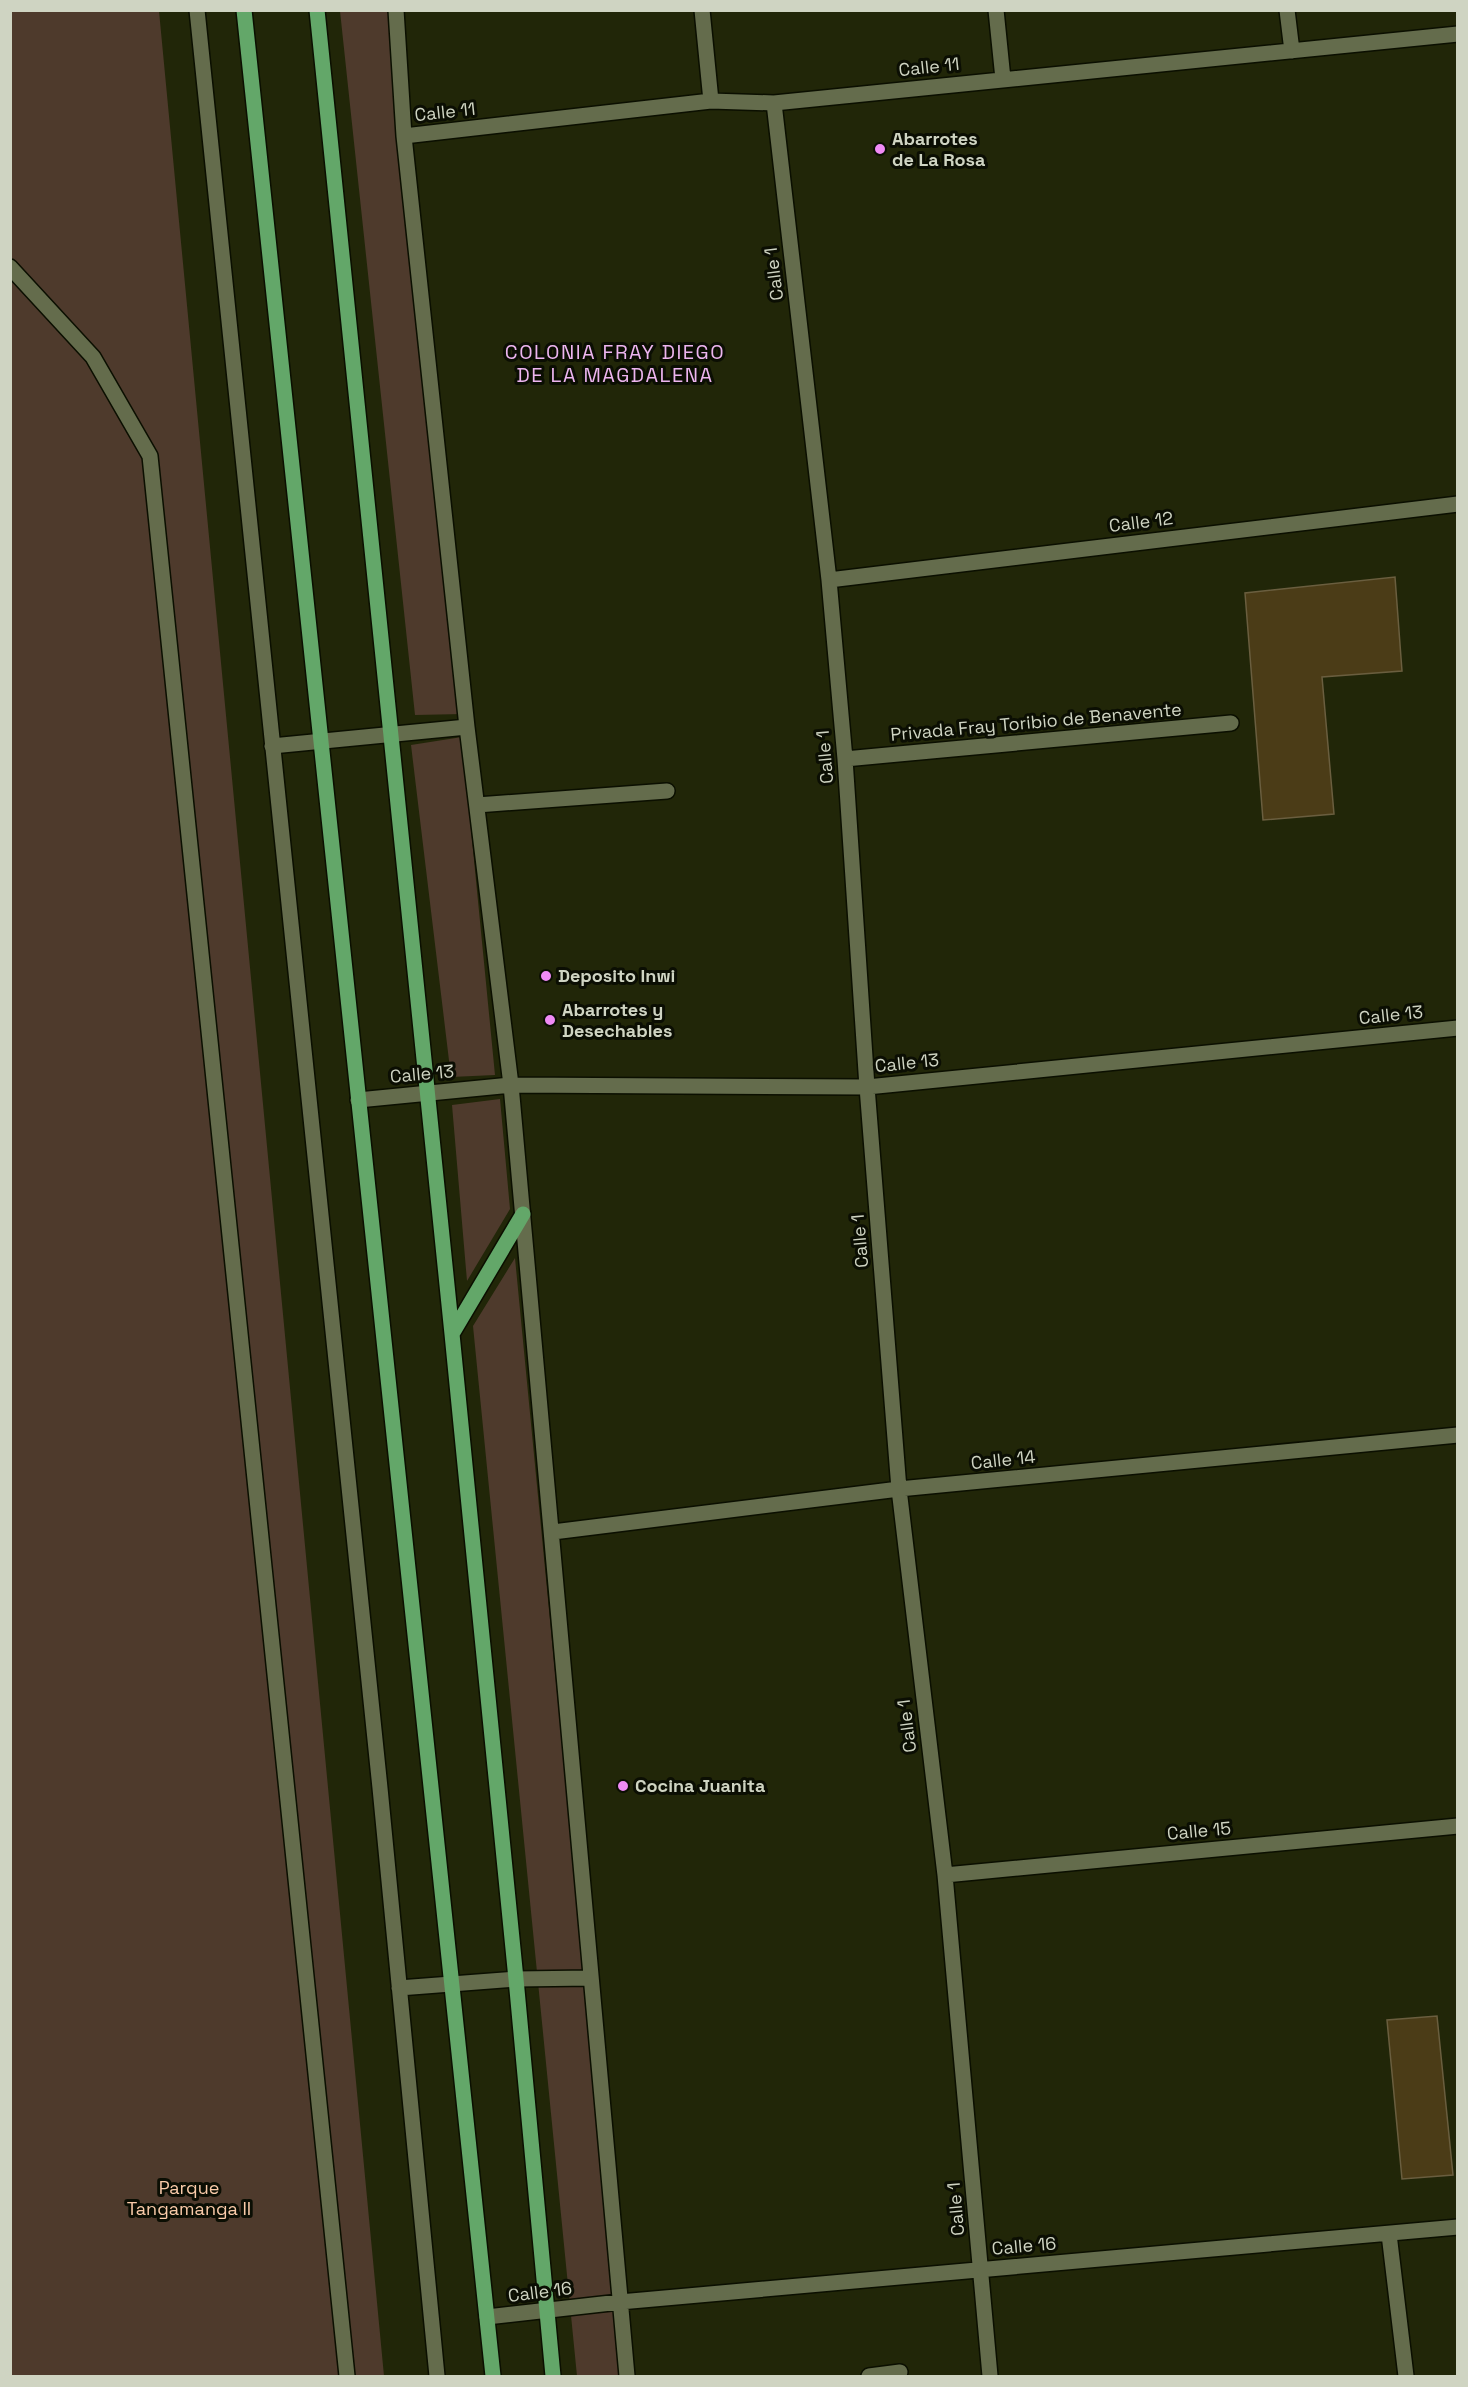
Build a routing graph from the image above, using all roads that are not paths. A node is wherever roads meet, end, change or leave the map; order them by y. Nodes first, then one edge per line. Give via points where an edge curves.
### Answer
1 (197, 10) edge
2 (244, 10) edge
3 (317, 10) edge
4 (396, 10) edge
5 (702, 10) edge
6 (996, 10) edge
7 (1287, 10) edge
8 (1458, 34) edge
9 (1292, 51) junction
10 (1003, 79) junction
11 (711, 101) junction
12 (774, 103) junction
13 (404, 136) junction
14 (10, 267) edge
15 (1458, 504) edge
16 (829, 580) junction
17 (1231, 723) dead end
18 (467, 727) junction
19 (391, 733) junction
20 (321, 741) junction
21 (272, 746) junction
22 (845, 759) junction
23 (667, 791) dead end
24 (477, 805) junction
25 (1458, 1028) edge
26 (511, 1085) junction
27 (867, 1087) junction
28 (428, 1093) junction
29 (358, 1100) junction
30 (524, 1214) junction
31 (452, 1334) junction
32 (1458, 1435) edge
33 (899, 1489) junction
34 (553, 1532) junction
35 (1458, 1826) edge
36 (945, 1875) junction
37 (591, 1978) junction
38 (516, 1979) junction
39 (452, 1984) junction
40 (399, 1988) junction
41 (1458, 2227) edge
42 (1389, 2234) junction
43 (982, 2269) junction
44 (620, 2302) junction
45 (546, 2312) junction
46 (487, 2317) junction
47 (900, 2372) dead end
48 (347, 2376) edge
49 (437, 2376) edge
50 (494, 2376) edge
51 (553, 2376) edge
52 (627, 2376) edge
53 (869, 2376) edge
54 (990, 2376) edge
55 (1406, 2376) edge

1 - 21 street
2 - 20 main road
3 - 19 main road
4 - 13 street
5 - 11 street
6 - 10 street
7 - 9 street
8 - 9 street, Calle 11
9 - 10 street, Calle 11
10 - 12 street, Calle 11
11 - 12 street, Calle 11
11 - 13 street, Calle 11
12 - 16 street, Calle 1
13 - 18 street
14 - 48 street via 93,357 150,456
15 - 16 street, Calle 12
16 - 22 street, Calle 1
17 - 22 street, Privada Fray Toribio de Benavente
18 - 19 street
18 - 24 street
19 - 20 street
19 - 28 main road
20 - 21 street
20 - 29 main road
21 - 40 street
22 - 27 street, Calle 1
23 - 24 street
24 - 26 street
25 - 27 street, Calle 13
26 - 27 street, Calle 13
26 - 28 street, Calle 13
26 - 30 street
27 - 33 street, Calle 1
28 - 29 street, Calle 13
28 - 31 main road
29 - 39 main road
30 - 31 main road
30 - 34 street
31 - 38 main road
32 - 33 street, Calle 14
33 - 34 street, Calle 14
33 - 36 street, Calle 1
34 - 37 street
35 - 36 street, Calle 15
36 - 43 street, Calle 1
37 - 38 street
37 - 44 street
38 - 39 street
38 - 45 main road
39 - 40 street
39 - 46 main road
40 - 49 street
41 - 42 street, Calle 16
42 - 43 street, Calle 16
42 - 55 street
43 - 44 street, Calle 16
43 - 54 street, Calle 1
44 - 45 street, Calle 16
44 - 52 street
45 - 46 street, Calle 16
45 - 51 main road
46 - 50 main road
47 - 53 street

